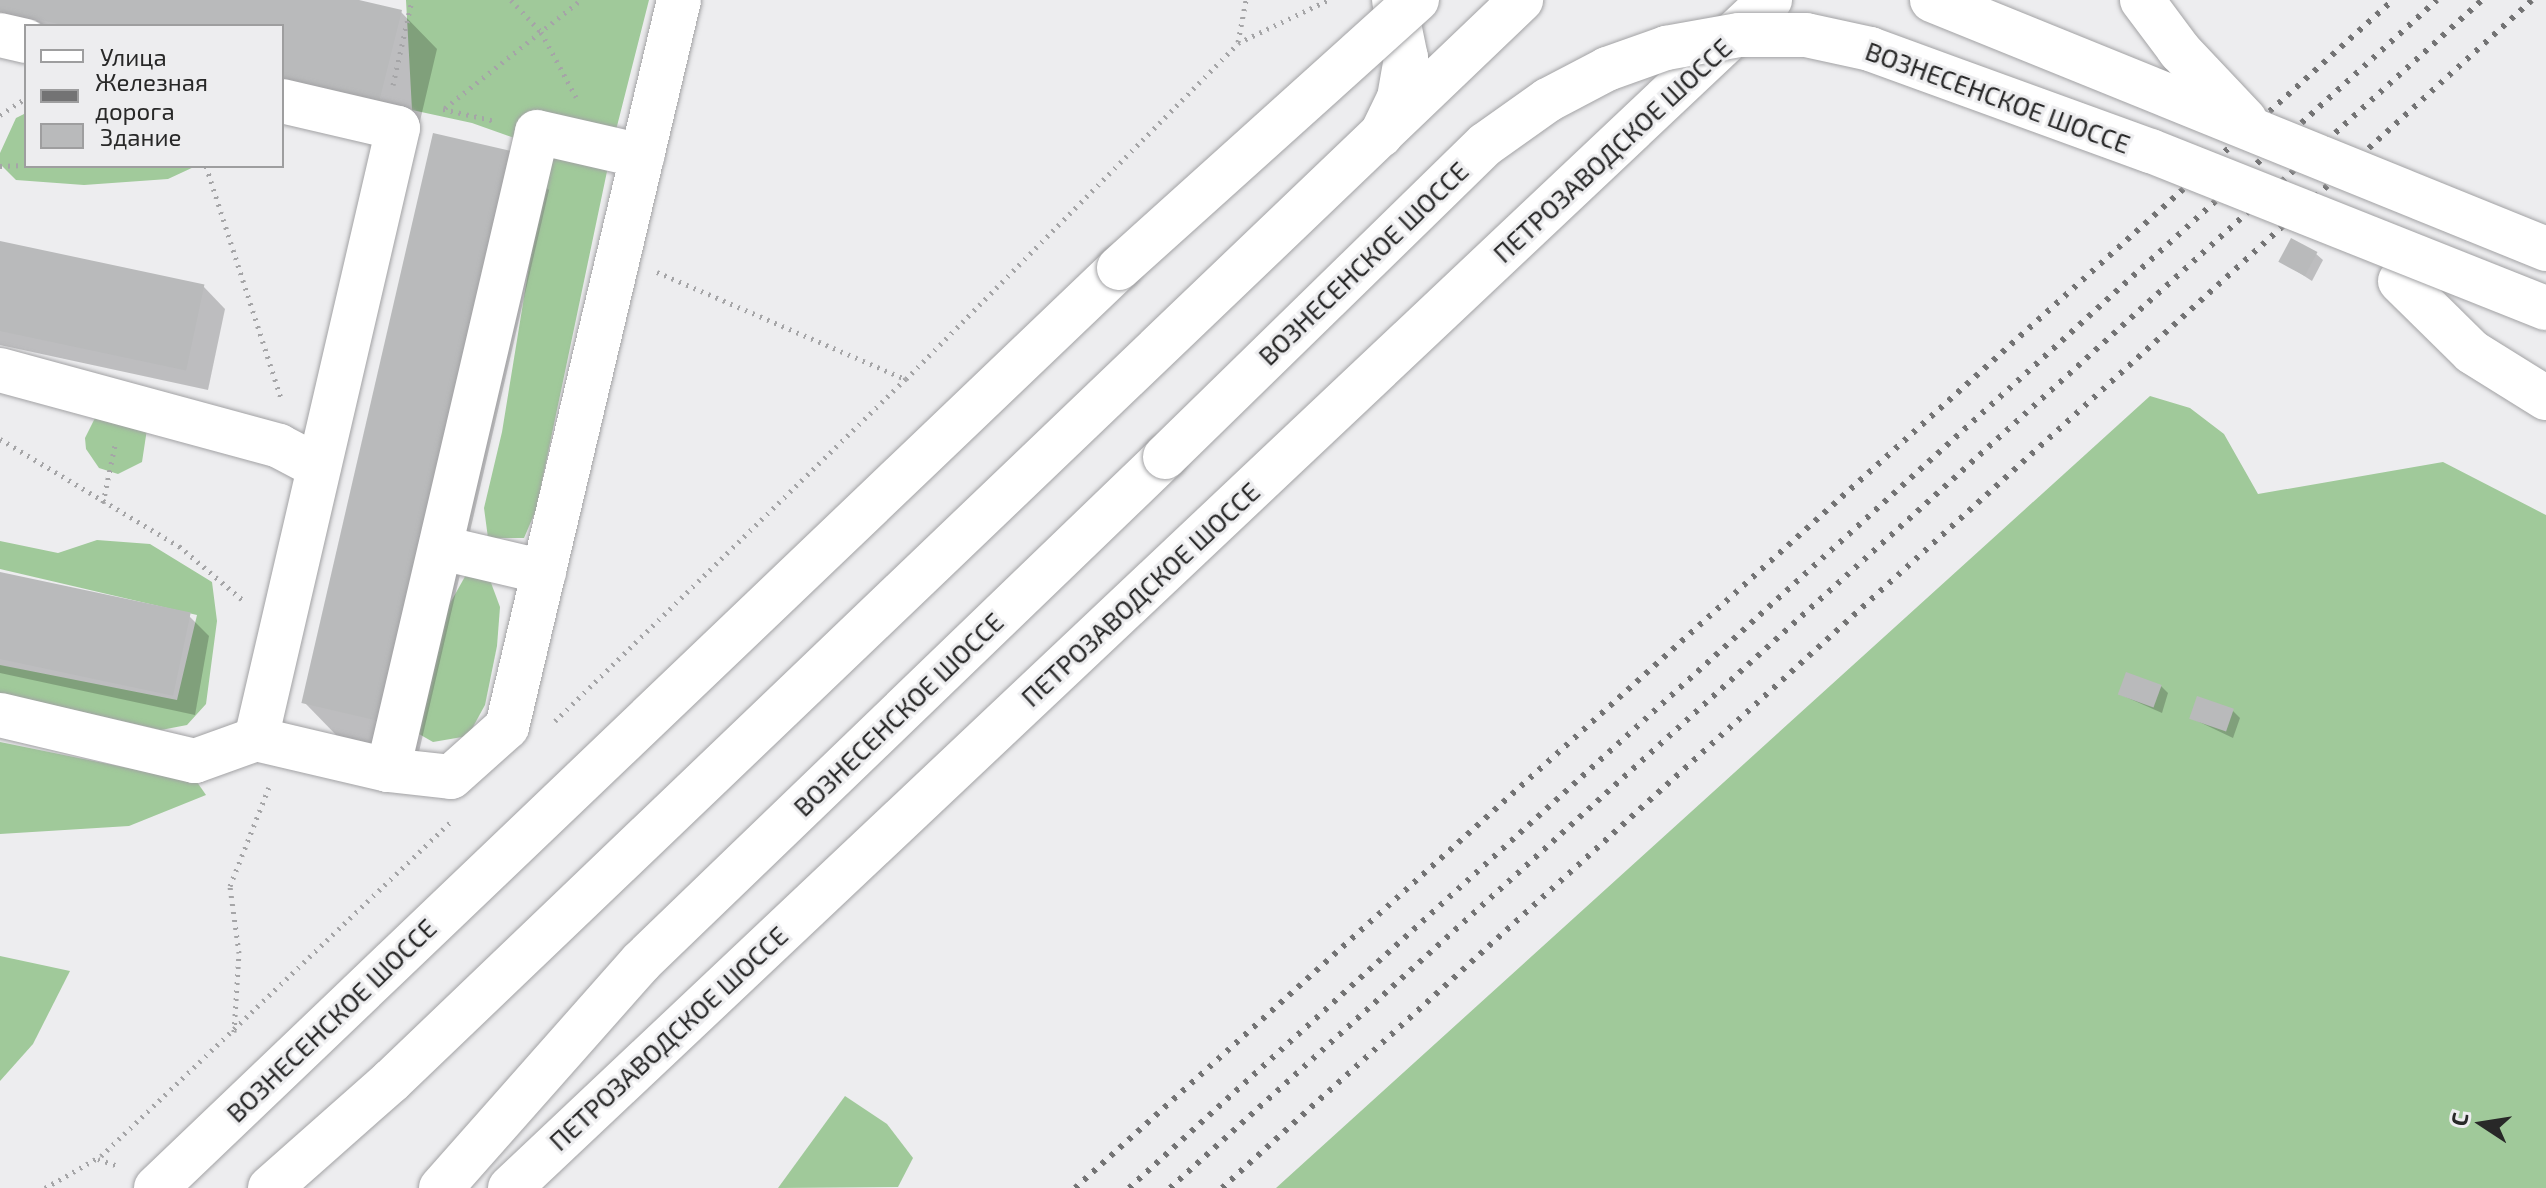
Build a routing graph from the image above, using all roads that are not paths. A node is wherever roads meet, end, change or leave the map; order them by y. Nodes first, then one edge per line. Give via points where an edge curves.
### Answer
1 (679, 0) edge
2 (1394, 0) edge
3 (1417, 0) edge
4 (1521, 0) edge
5 (1770, 0) edge
6 (1932, 0) edge
7 (2142, 0) edge
8 (0, 35) edge
9 (24, 41) edge
10 (284, 101) edge
11 (2252, 128) junction
12 (1381, 135) junction
13 (622, 152) junction
14 (2546, 249) edge
15 (2400, 281) dead end
16 (2546, 308) edge
17 (0, 370) edge
18 (2546, 398) edge
19 (319, 467) junction
20 (442, 548) junction
21 (544, 572) junction
22 (0, 715) edge
23 (270, 742) junction
24 (388, 770) junction
25 (139, 1178) edge
26 (270, 1188) edge
27 (441, 1188) edge
28 (510, 1188) edge

1 - 13 main road
2 - 12 main road via 1406,58 1399,98
3 - 25 main road, ВОЗНЕСЕНСКОЕ ШОССЕ, bridge via 1119,268
4 - 12 main road
5 - 28 main road, ПЕТРОЗАВОДСКОЕ ШОССЕ
6 - 11 main road, bridge
7 - 11 main road, bridge via 2180,51
8 - 9 main road
10 - 19 main road via 390,127
11 - 14 main road, bridge
12 - 26 main road via 402,1070
13 - 20 main road via 537,132
13 - 21 main road via 616,268
15 - 18 main road via 2472,352
16 - 27 main road, ВОЗНЕСЕНСКОЕ ШОССЕ, bridge via 2151,151 1870,49 1806,35 1739,35 1666,48 1607,69 1548,100 1486,144 641,962
17 - 19 main road via 279,446
19 - 23 main road via 280,632
20 - 21 main road
20 - 24 main road
21 - 24 main road via 507,727 451,777
22 - 23 main road via 195,761
23 - 24 main road

